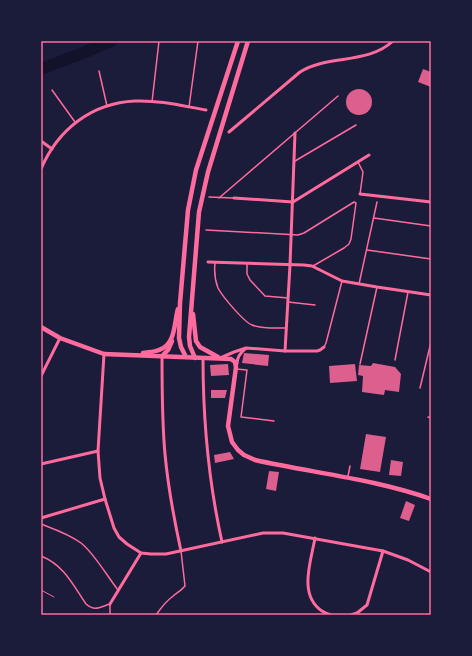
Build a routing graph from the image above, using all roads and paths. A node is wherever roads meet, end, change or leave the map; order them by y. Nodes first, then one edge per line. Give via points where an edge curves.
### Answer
1 (159, 41) edge
2 (198, 41) edge
3 (238, 41) edge
4 (248, 41) edge
5 (393, 41) edge
6 (99, 72) dead end
7 (52, 90) dead end
8 (338, 96) dead end
9 (152, 102) junction
10 (107, 106) junction
11 (188, 107) junction
12 (206, 110) dead end
13 (75, 122) junction
14 (356, 125) dead end
15 (229, 132) dead end
16 (295, 133) junction
17 (41, 141) edge
18 (52, 149) junction
19 (369, 155) dead end
20 (295, 161) junction
21 (358, 162) junction
22 (41, 169) edge
23 (360, 194) joint
24 (209, 197) dead end
25 (219, 198) junction
26 (234, 198) joint
27 (293, 202) junction
28 (377, 202) dead end
29 (431, 202) edge
30 (374, 218) junction
31 (431, 226) edge
32 (206, 230) dead end
33 (292, 235) junction
34 (367, 250) junction
35 (431, 259) edge
36 (208, 262) dead end
37 (215, 262) junction
38 (247, 263) junction
39 (290, 264) junction
40 (312, 266) junction
41 (342, 281) junction
42 (359, 284) junction
43 (377, 287) junction
44 (408, 292) junction
45 (431, 294) edge
46 (288, 298) junction
47 (288, 302) junction
48 (180, 303) junction
49 (315, 305) dead end
50 (192, 306) junction
51 (41, 327) edge
52 (286, 328) junction
53 (173, 336) junction
54 (60, 338) junction
55 (431, 342) edge
56 (324, 347) joint
57 (246, 348) junction
58 (285, 351) junction
59 (104, 354) junction
60 (134, 355) junction
61 (162, 356) junction
62 (186, 357) junction
63 (196, 358) junction
64 (203, 358) junction
65 (219, 358) junction
66 (395, 360) dead end
67 (360, 364) dead end
68 (236, 368) junction
69 (41, 376) edge
70 (420, 388) dead end
71 (428, 417) dead end
72 (431, 418) edge
73 (274, 420) dead end
74 (98, 451) junction
75 (41, 464) edge
76 (350, 466) dead end
77 (347, 478) junction
78 (105, 499) junction
79 (431, 499) edge
80 (41, 518) edge
81 (41, 524) edge
82 (315, 538) junction
83 (222, 542) junction
84 (181, 551) junction
85 (383, 551) junction
86 (141, 553) junction
87 (41, 556) edge
88 (431, 572) edge
89 (41, 590) edge
90 (118, 590) junction
91 (54, 597) dead end
92 (110, 604) junction
93 (112, 615) edge
94 (156, 615) edge
95 (331, 615) edge
96 (351, 615) edge

1 - 9 lane
2 - 11 lane
3 - 48 main road via 196,170 188,210
4 - 50 main road via 208,172 199,212
5 - 15 street via 371,54 306,68
6 - 10 lane
7 - 13 lane
8 - 16 lane
9 - 10 street via 136,101
9 - 11 street
10 - 13 street
11 - 12 street
13 - 18 street
14 - 20 lane
16 - 20 street
16 - 25 lane
17 - 18 street
18 - 22 street
19 - 21 street
20 - 27 street
21 - 23 lane via 363,172
21 - 27 street
23 - 29 street
24 - 25 lane
25 - 26 lane
26 - 27 street
27 - 33 street
28 - 30 lane
30 - 31 lane
30 - 34 lane
32 - 33 lane
33 - 39 street
33 - 40 lane via 304,233 356,203 349,244
34 - 35 lane
34 - 42 lane
36 - 37 street
37 - 38 street
37 - 52 lane via 215,278 219,290 245,320 260,327
38 - 39 street
38 - 46 lane via 250,280 265,296
39 - 40 street
39 - 46 street
40 - 41 street
41 - 42 street
41 - 56 lane
42 - 43 street
43 - 44 street
43 - 67 lane
44 - 45 street
44 - 66 lane
46 - 47 street
47 - 49 lane
47 - 52 street
48 - 53 main road
48 - 62 main road via 179,338
50 - 63 main road via 190,346
50 - 65 main road via 196,341 200,347
51 - 54 main road
52 - 58 street
53 - 60 main road via 161,350
53 - 61 main road via 168,350
54 - 59 main road
54 - 69 street
55 - 70 lane
56 - 58 street via 317,351
57 - 58 street
57 - 65 street
57 - 68 street via 238,358
59 - 60 main road
59 - 74 street
60 - 61 main road
61 - 62 main road
61 - 84 street via 165,454
62 - 63 main road
63 - 64 main road
64 - 65 main road
64 - 83 street via 208,464
65 - 68 main road via 231,359 235,362
68 - 73 lane via 247,370 241,417
68 - 77 main road via 228,426 232,442 238,450 255,460
71 - 72 lane
74 - 75 street
74 - 78 street
76 - 77 lane
77 - 79 main road
78 - 80 street
78 - 86 street via 119,537
81 - 90 lane via 81,543
82 - 83 street via 263,533
82 - 85 street
82 - 95 street via 307,579 308,588 315,604
83 - 84 street
84 - 86 street via 166,554
84 - 94 lane via 185,586 163,604
85 - 88 street
85 - 96 street via 367,605
86 - 90 street
87 - 92 lane via 57,564 90,608
89 - 91 path
90 - 92 street
92 - 93 lane

